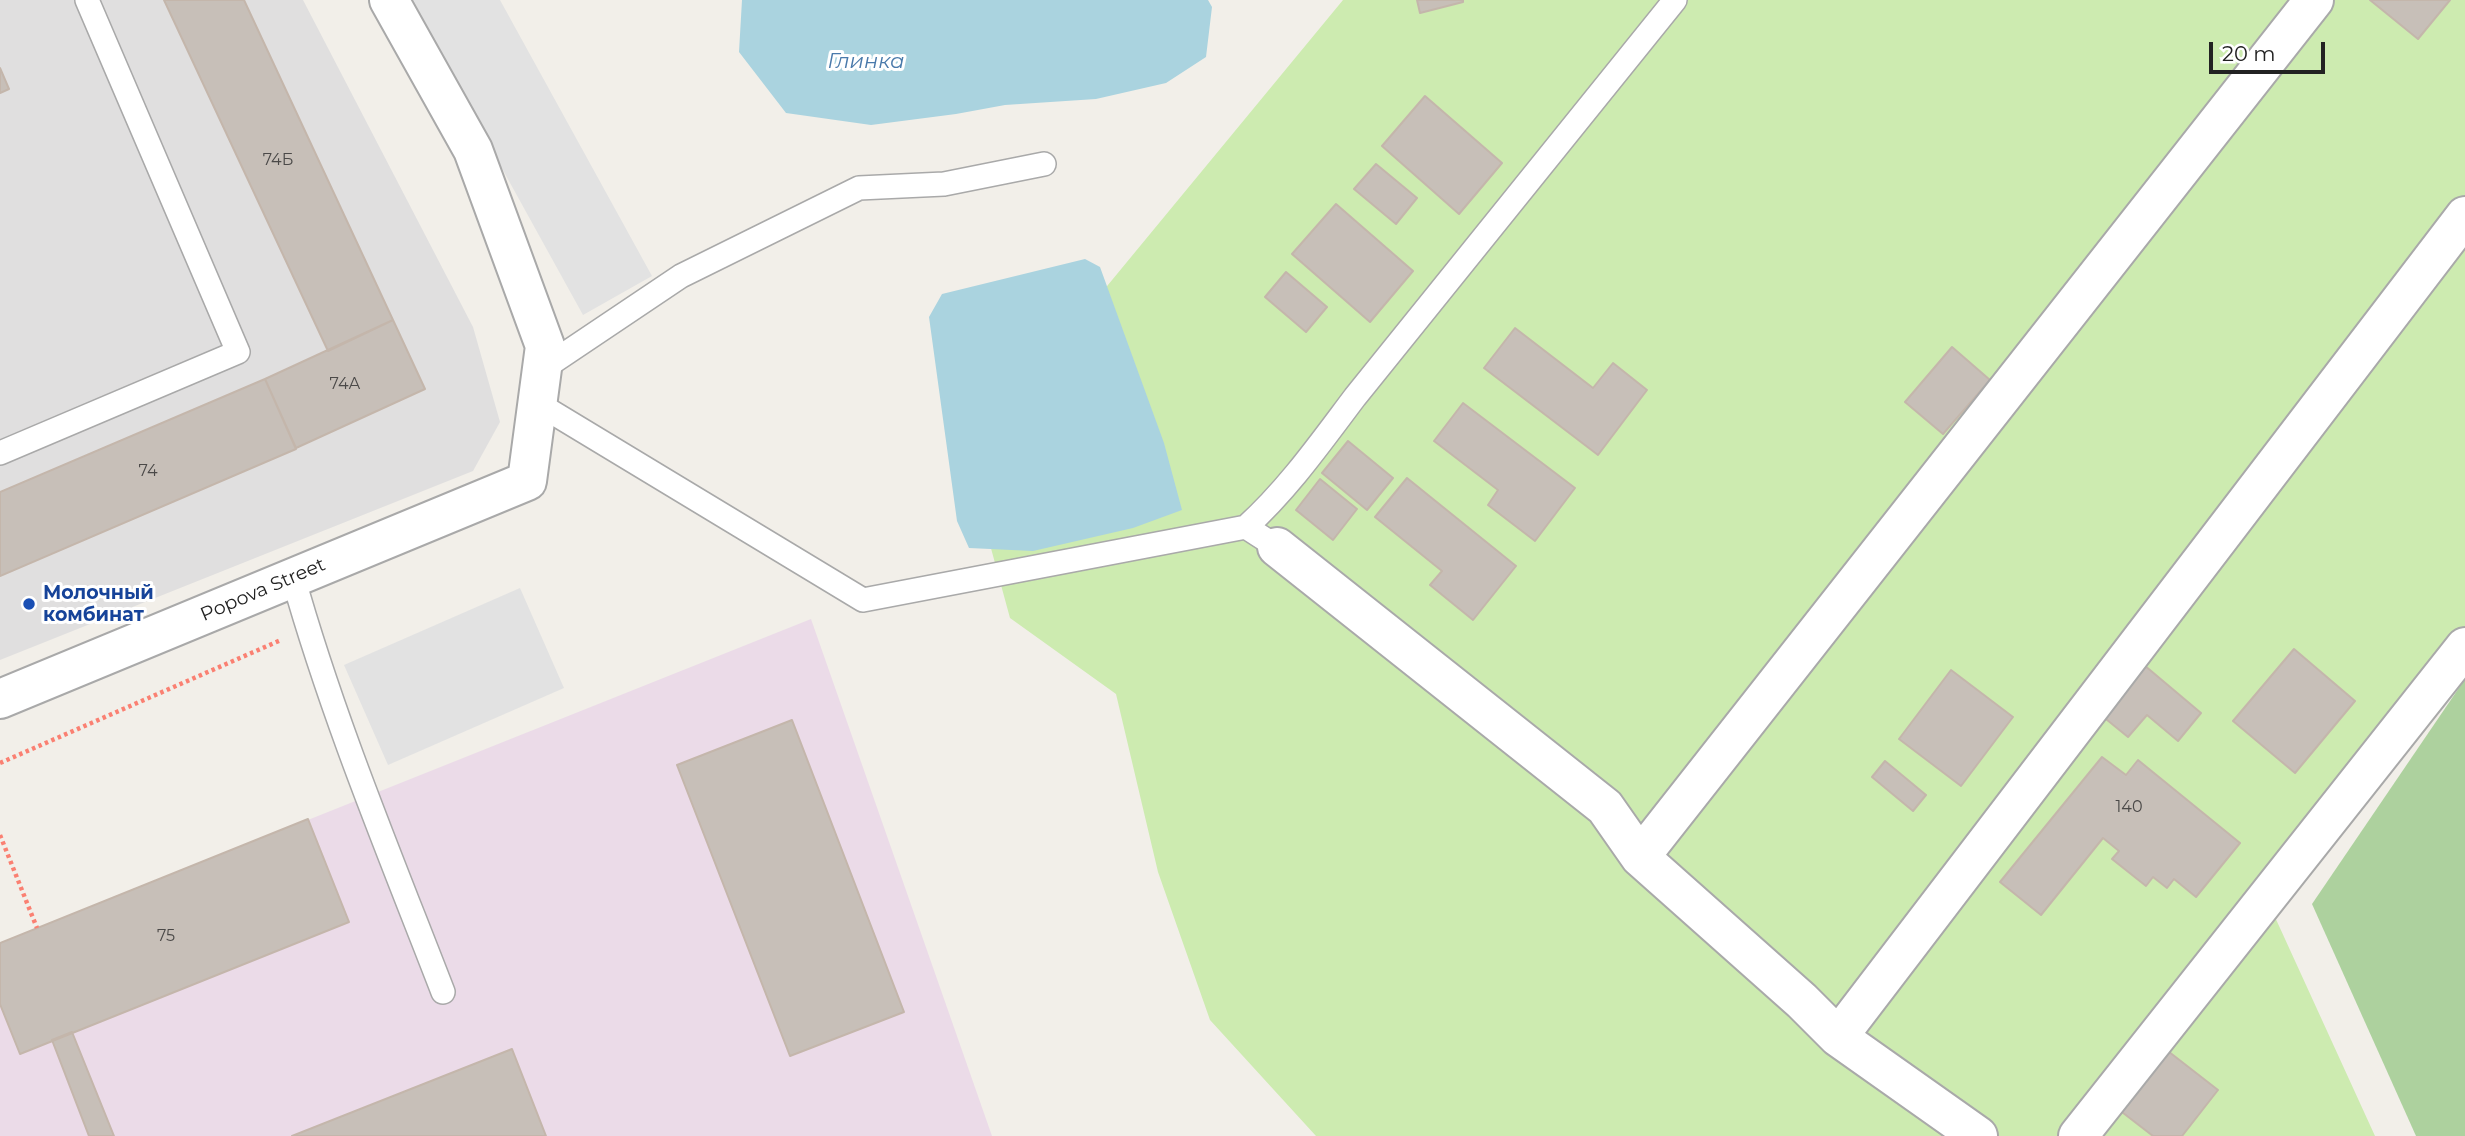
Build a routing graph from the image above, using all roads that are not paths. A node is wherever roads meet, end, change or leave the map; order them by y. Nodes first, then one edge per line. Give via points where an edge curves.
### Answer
1 (87, 0) edge
2 (389, 0) edge
3 (1675, 0) edge
4 (2314, 0) edge
5 (1044, 164) dead end
6 (2465, 216) edge
7 (539, 387) junction
8 (0, 453) edge
9 (1262, 537) junction
10 (293, 577) junction
11 (2465, 648) edge
12 (0, 699) edge
13 (1640, 857) junction
14 (443, 992) dead end
15 (1838, 1037) junction
16 (1978, 1136) edge
17 (2078, 1136) edge

1 - 8 lane via 239,352
2 - 7 street via 473,150 545,346
3 - 9 lane via 1263,512
4 - 13 street
5 - 7 lane via 944,184 859,188 681,276
6 - 15 street
7 - 9 lane via 863,600
7 - 10 street, Popova Street via 527,481
9 - 13 street via 1605,807
10 - 12 street, Popova Street
10 - 14 lane via 367,796
11 - 17 street
13 - 15 street
15 - 16 street

